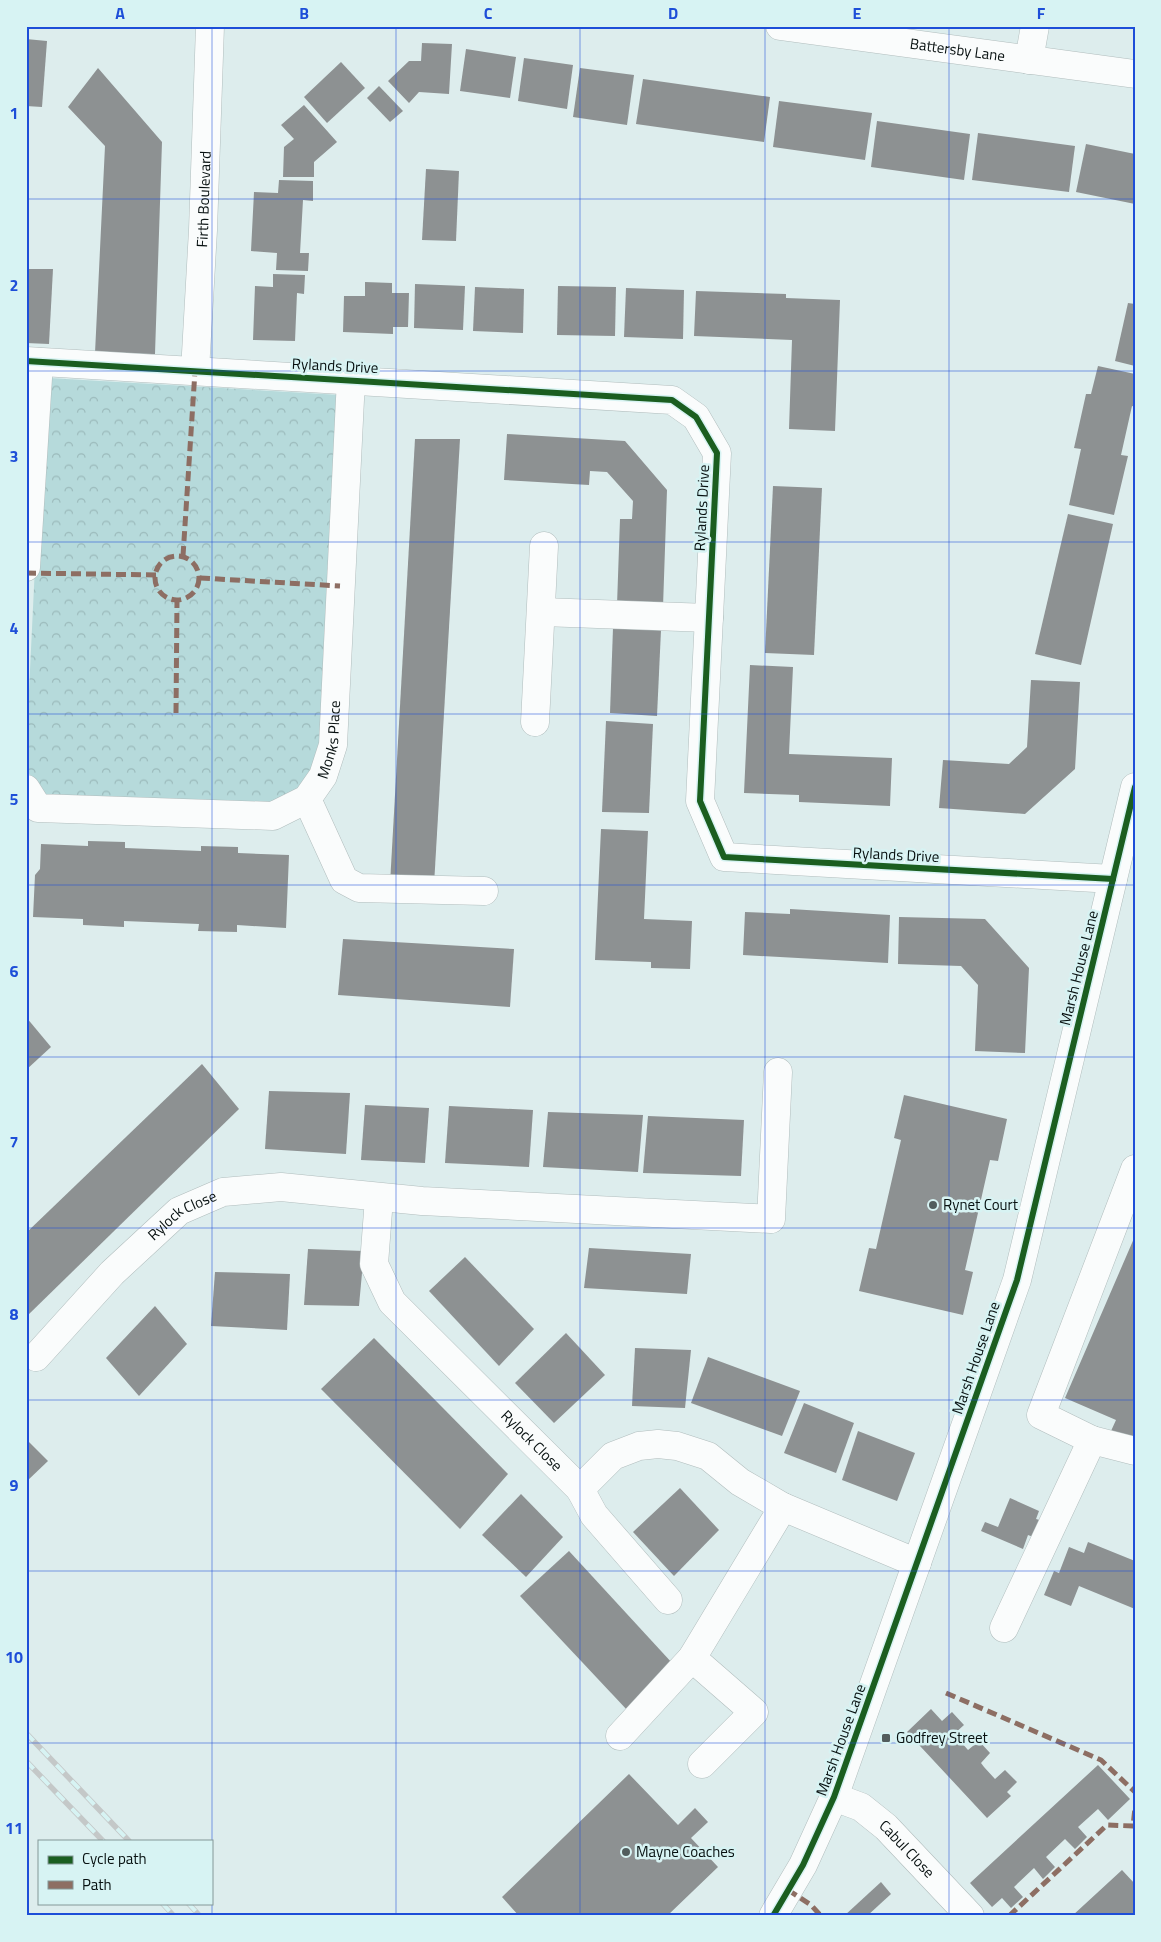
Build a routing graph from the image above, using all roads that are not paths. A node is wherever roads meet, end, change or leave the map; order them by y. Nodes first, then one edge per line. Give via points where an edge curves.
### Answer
1 (210, 26) edge
2 (780, 26) edge
3 (1035, 26) edge
4 (1029, 60) junction
5 (1135, 74) edge
6 (33, 361) edge
7 (195, 371) junction
8 (351, 379) junction
9 (544, 546) dead end
10 (26, 567) edge
11 (542, 612) junction
12 (709, 618) junction
13 (535, 722) dead end
14 (1135, 786) edge
15 (26, 789) edge
16 (307, 799) junction
17 (1113, 879) junction
18 (484, 891) dead end
19 (778, 1072) dead end
20 (1135, 1169) edge
21 (379, 1198) junction
22 (36, 1357) dead end
23 (1092, 1440) junction
24 (1135, 1451) edge
25 (580, 1489) junction
26 (783, 1507) junction
27 (917, 1563) junction
28 (668, 1600) dead end
29 (1004, 1628) dead end
30 (692, 1658) junction
31 (620, 1736) dead end
32 (702, 1764) dead end
33 (834, 1797) junction
34 (773, 1916) edge
35 (970, 1916) edge

1 - 7 street, Firth Boulevard
2 - 4 street, Battersby Lane
3 - 4 street
4 - 5 street, Battersby Lane
6 - 7 street, Rylands Drive
6 - 10 street
7 - 8 street, Rylands Drive
8 - 12 street, Rylands Drive via 672,400 696,417 717,453
8 - 16 street, Monks Place via 333,745 323,776
9 - 11 street
11 - 12 street
11 - 13 street
12 - 17 street, Rylands Drive via 700,801 724,857
14 - 17 street, Marsh House Lane
15 - 16 street, Monks Place via 38,808 274,816
16 - 18 street via 344,880 360,888
17 - 27 street, Marsh House Lane via 1017,1280
19 - 21 street, Rylock Close via 771,1219
20 - 23 street via 1042,1415
21 - 22 street, Rylock Close via 280,1187 223,1192 179,1211 112,1273
21 - 25 street, Rylock Close via 374,1264 392,1302
23 - 24 street
23 - 29 street
25 - 26 street via 613,1456 639,1446 658,1444 708,1456 740,1482
25 - 28 street, Rylock Close via 594,1515
26 - 27 street
26 - 30 street
27 - 33 street, Marsh House Lane
30 - 31 street
30 - 32 street via 754,1712
33 - 34 street, Marsh House Lane via 803,1865
33 - 35 street, Cabul Close via 861,1807 886,1827

